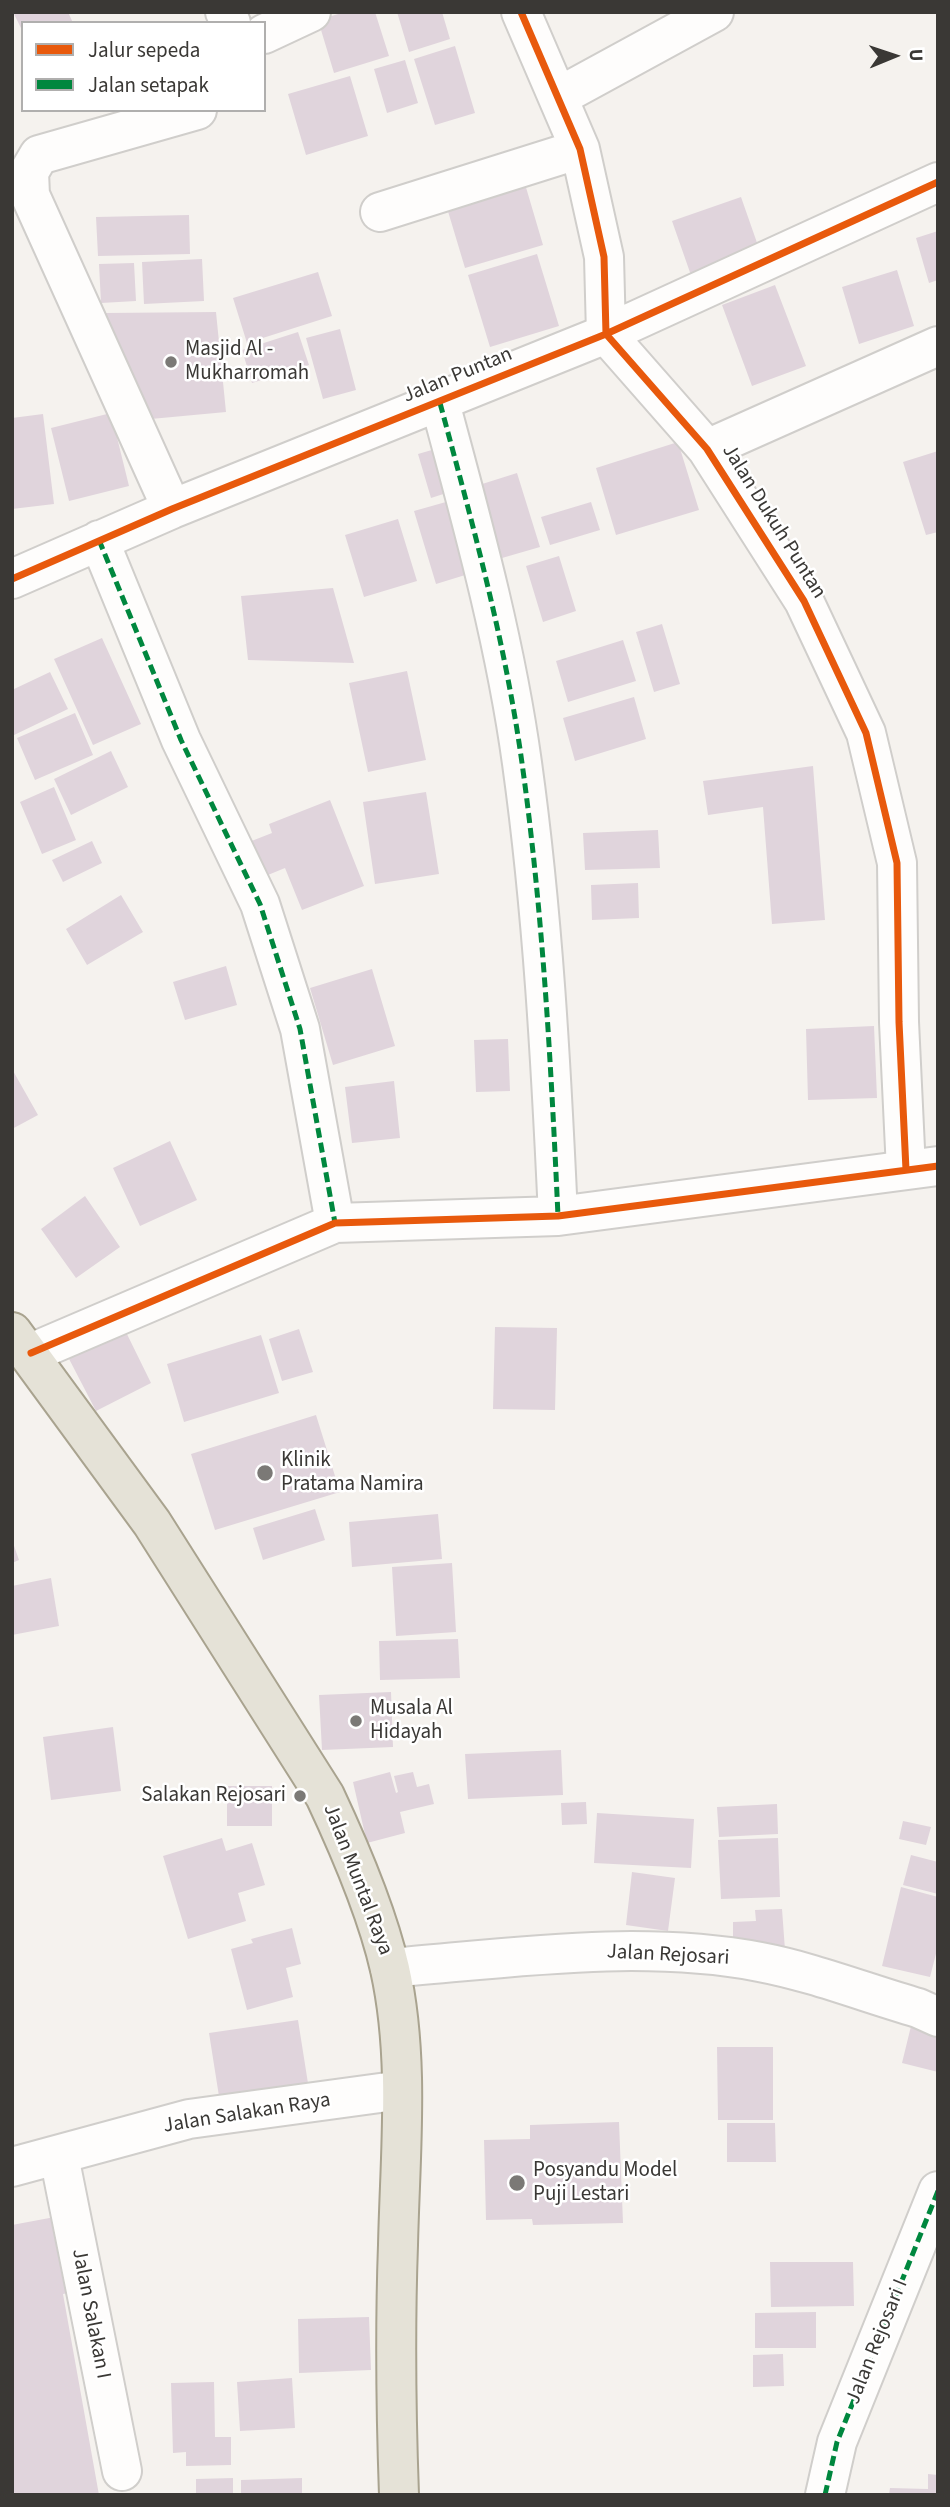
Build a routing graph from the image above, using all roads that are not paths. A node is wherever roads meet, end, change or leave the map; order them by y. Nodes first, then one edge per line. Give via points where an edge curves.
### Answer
1 (311, 12) edge
2 (520, 12) edge
3 (715, 12) edge
4 (266, 33) edge
5 (560, 96) junction
6 (190, 112) edge
7 (580, 149) junction
8 (938, 182) edge
9 (380, 212) dead end
10 (606, 334) junction
11 (938, 346) edge
12 (440, 403) junction
13 (707, 449) junction
14 (172, 509) junction
15 (99, 540) junction
16 (12, 579) edge
17 (922, 1168) edge
18 (558, 1216) junction
19 (335, 1223) junction
20 (22, 1342) edge
21 (390, 1968) junction
22 (938, 2017) edge
23 (402, 2090) junction
24 (59, 2156) junction
25 (12, 2167) edge
26 (938, 2191) edge
27 (121, 2471) dead end
28 (400, 2495) edge
29 (825, 2495) edge

1 - 4 street
2 - 5 street
3 - 5 street
5 - 7 street
6 - 14 street via 38,155 29,172 30,195
7 - 9 street
7 - 10 street via 604,257
8 - 10 street, Jalan Puntan
10 - 12 street, Jalan Puntan
10 - 13 street, Jalan Dukuh Puntan
11 - 13 street, Jalan Dukuh Puntan
12 - 14 street, Jalan Puntan
12 - 18 street via 489,583 522,761 545,957
13 - 17 street, Jalan Dukuh Puntan via 803,601 866,733 897,863 899,1022
14 - 15 street, Jalan Puntan
15 - 16 street, Jalan Puntan
15 - 19 street via 181,740 260,904 300,1029
17 - 18 street
18 - 19 street
19 - 20 street
20 - 21 main road, Jalan Muntal Raya via 152,1523 325,1796 343,1833
21 - 22 street, Jalan Rejosari via 590,1952 677,1953 761,1962
21 - 23 main road, Jalan Muntal Raya
23 - 24 street, Jalan Salakan Raya via 188,2119
23 - 28 main road, Jalan Muntal Raya via 397,2328
24 - 25 street, Jalan Salakan Raya
24 - 27 street, Jalan Salakan I
26 - 29 street, Jalan Rejosari I via 837,2442

